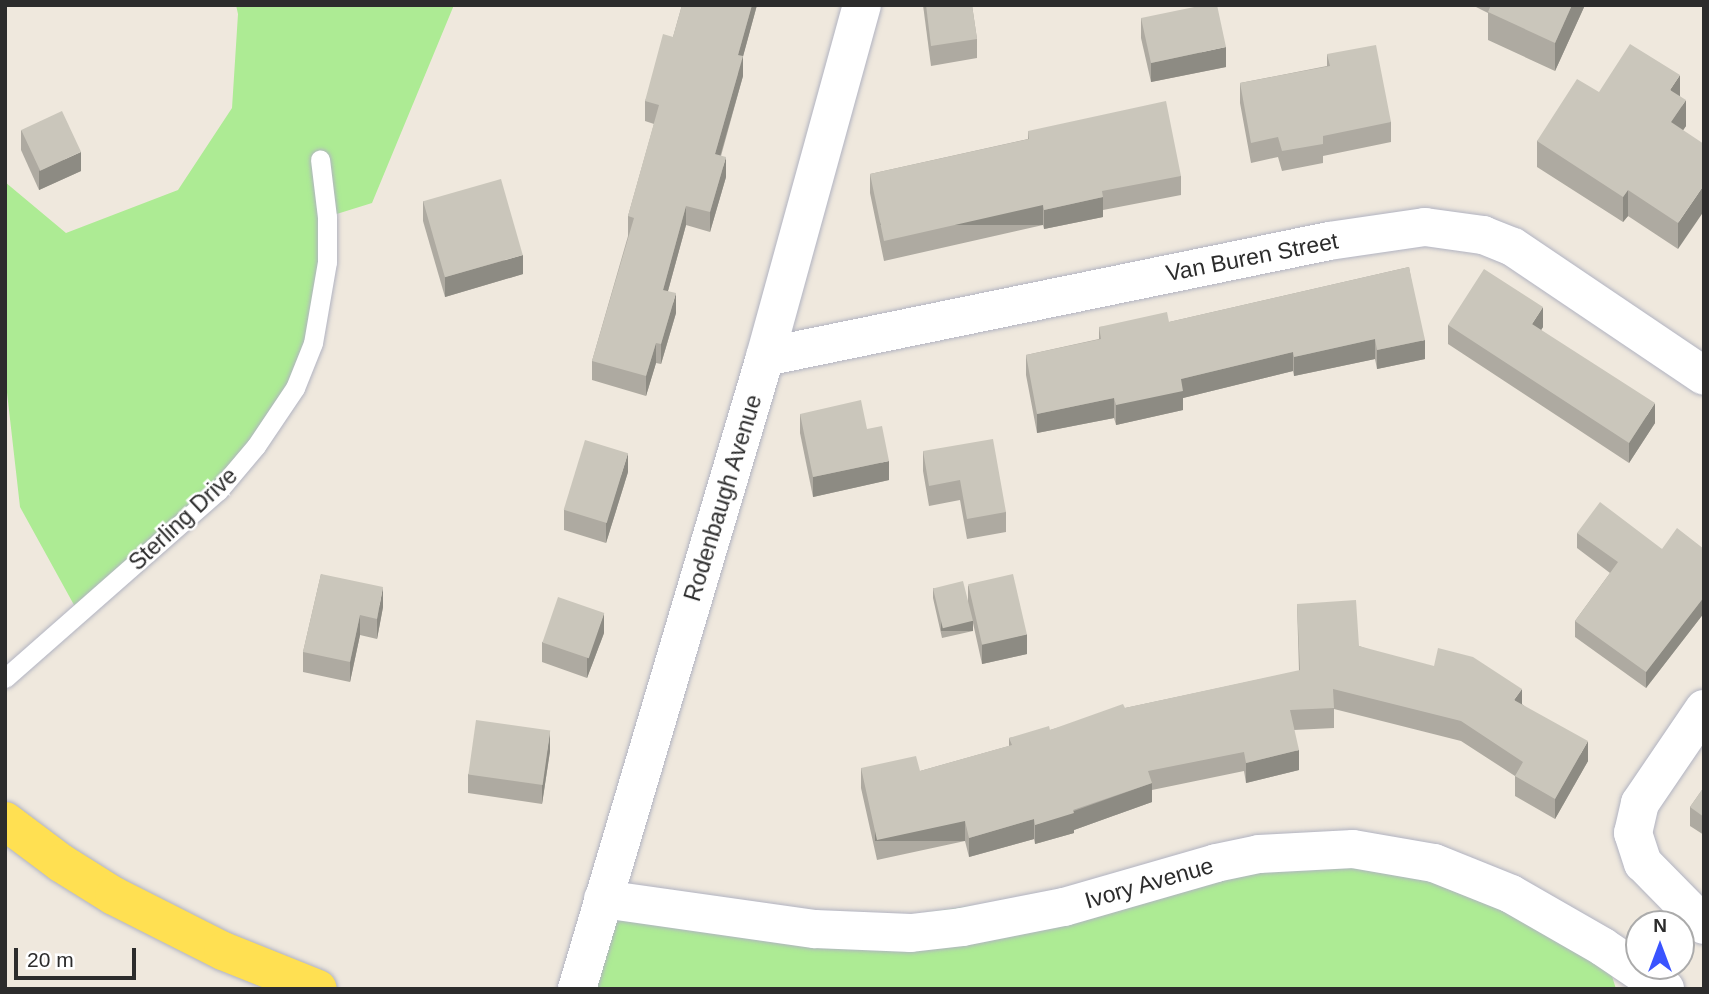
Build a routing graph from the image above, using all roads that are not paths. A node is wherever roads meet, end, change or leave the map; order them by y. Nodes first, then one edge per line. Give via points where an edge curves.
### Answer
1 (862, 5) edge
2 (320, 159) dead end
3 (765, 356) junction
4 (1704, 376) edge
5 (5, 678) edge
6 (1704, 709) edge
7 (5, 821) edge
8 (603, 899) junction
9 (1704, 925) edge
10 (318, 989) edge
11 (577, 989) edge
12 (1665, 989) edge

1 - 3 street, Rodenbaugh Avenue
2 - 5 lane, Sterling Drive via 327,262 313,343 295,388 218,491
3 - 4 street, Van Buren Street via 1329,241 1425,226 1483,235 1513,247
3 - 8 street, Rodenbaugh Avenue
6 - 9 street via 1640,803 1633,833 1643,863
7 - 10 main road via 114,896 223,951
8 - 11 street, Rodenbaugh Avenue
8 - 12 street, Ivory Avenue via 815,929 911,933 962,928 1064,907 1259,854 1353,849 1434,863 1511,894

